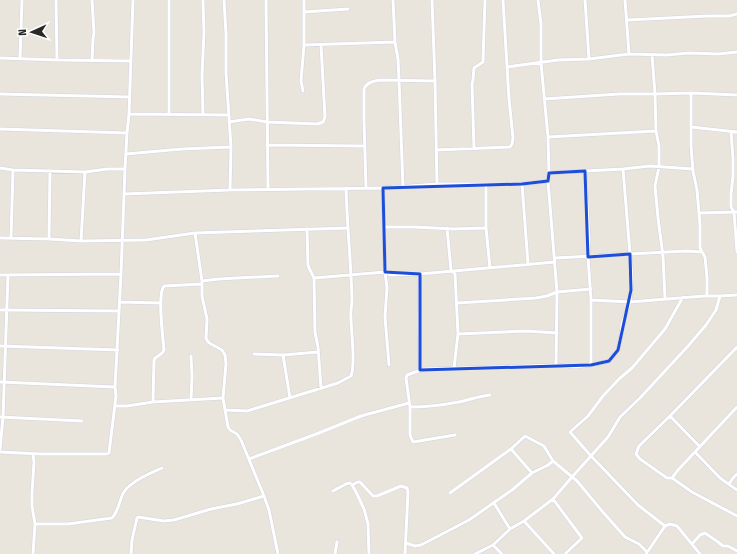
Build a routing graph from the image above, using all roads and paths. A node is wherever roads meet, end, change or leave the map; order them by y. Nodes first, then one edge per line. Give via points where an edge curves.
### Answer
1 (22, 0) edge
2 (56, 0) edge
3 (92, 0) edge
4 (133, 0) edge
5 (169, 0) edge
6 (203, 0) edge
7 (224, 0) edge
8 (266, 0) edge
9 (304, 0) edge
10 (393, 0) edge
11 (432, 0) edge
12 (485, 0) edge
13 (503, 0) edge
14 (538, 0) edge
15 (585, 0) edge
16 (625, 0) edge
17 (348, 9) dead end
18 (304, 12) junction
19 (737, 14) edge
20 (627, 20) junction
21 (395, 42) junction
22 (304, 45) junction
23 (321, 45) junction
24 (737, 52) edge
25 (629, 54) junction
26 (652, 55) junction
27 (0, 58) edge
28 (20, 58) junction
29 (589, 59) junction
30 (57, 60) junction
31 (92, 60) junction
32 (131, 61) junction
33 (541, 63) junction
34 (507, 68) junction
35 (399, 80) junction
36 (436, 81) junction
37 (302, 91) dead end
38 (690, 93) junction
39 (0, 94) edge
40 (655, 94) junction
41 (737, 95) edge
42 (130, 97) junction
43 (544, 100) junction
44 (129, 114) junction
45 (169, 114) junction
46 (203, 114) junction
47 (229, 115) junction
48 (229, 122) junction
49 (267, 122) junction
50 (691, 127) junction
51 (0, 129) edge
52 (656, 131) junction
53 (731, 132) junction
54 (737, 132) edge
55 (127, 133) junction
56 (548, 136) junction
57 (267, 145) junction
58 (364, 146) junction
59 (230, 147) junction
60 (474, 148) junction
61 (436, 150) junction
62 (126, 154) junction
63 (659, 167) junction
64 (0, 168) edge
65 (125, 169) junction
66 (623, 169) junction
67 (693, 169) junction
68 (14, 170) junction
69 (50, 171) junction
70 (585, 171) junction
71 (85, 172) junction
72 (549, 173) junction
73 (548, 182) junction
74 (437, 184) junction
75 (486, 184) junction
76 (522, 184) junction
77 (403, 187) junction
78 (346, 188) junction
79 (366, 188) junction
80 (383, 188) junction
81 (268, 189) junction
82 (230, 190) junction
83 (124, 194) junction
84 (735, 212) edge
85 (699, 213) junction
86 (384, 227) junction
87 (348, 228) junction
88 (447, 228) junction
89 (486, 228) junction
90 (307, 229) junction
91 (195, 233) junction
92 (0, 238) edge
93 (11, 238) junction
94 (49, 239) junction
95 (123, 240) junction
96 (81, 241) junction
97 (662, 252) junction
98 (702, 252) junction
99 (737, 252) edge
100 (630, 254) junction
101 (588, 257) junction
102 (555, 260) junction
103 (528, 264) junction
104 (490, 268) junction
105 (451, 270) junction
106 (384, 272) junction
107 (121, 274) junction
108 (420, 274) junction
109 (0, 275) edge
110 (8, 275) junction
111 (350, 275) junction
112 (278, 276) dead end
113 (314, 278) junction
114 (202, 282) junction
115 (590, 290) junction
116 (557, 292) junction
117 (737, 294) edge
118 (707, 296) junction
119 (720, 296) junction
120 (683, 298) junction
121 (665, 299) junction
122 (591, 300) junction
123 (120, 302) junction
124 (630, 302) junction
125 (160, 303) junction
126 (457, 303) junction
127 (0, 310) edge
128 (7, 310) junction
129 (119, 311) junction
130 (556, 333) junction
131 (458, 334) junction
132 (0, 346) edge
133 (6, 346) junction
134 (737, 347) edge
135 (118, 350) junction
136 (318, 352) junction
137 (254, 354) dead end
138 (283, 355) junction
139 (191, 356) dead end
140 (389, 365) dead end
141 (556, 365) junction
142 (591, 365) junction
143 (454, 368) junction
144 (420, 370) junction
145 (2, 382) edge
146 (115, 387) junction
147 (321, 388) junction
148 (490, 395) dead end
149 (223, 398) junction
150 (290, 398) junction
151 (191, 400) junction
152 (153, 402) junction
153 (409, 405) junction
154 (115, 406) junction
155 (737, 407) edge
156 (225, 410) junction
157 (670, 416) junction
158 (1, 417) edge
159 (82, 422) dead end
160 (455, 435) dead end
161 (700, 447) junction
162 (511, 449) junction
163 (0, 450) edge
164 (695, 452) junction
165 (33, 454) junction
166 (591, 456) junction
167 (249, 459) junction
168 (553, 461) junction
169 (162, 468) dead end
170 (532, 473) junction
171 (737, 474) edge
172 (572, 477) junction
173 (672, 478) junction
174 (729, 484) junction
175 (352, 485) junction
176 (737, 490) edge
177 (333, 491) dead end
178 (450, 493) dead end
179 (264, 496) junction
180 (553, 499) junction
181 (494, 503) junction
182 (737, 516) edge
183 (524, 521) junction
184 (35, 524) junction
185 (665, 526) junction
186 (510, 529) junction
187 (336, 542) dead end
188 (406, 543) junction
189 (692, 544) junction
190 (493, 545) junction
191 (737, 551) edge
192 (647, 553) edge
193 (34, 554) edge
194 (130, 554) edge
195 (278, 554) edge
196 (335, 554) edge
197 (369, 554) edge
198 (405, 554) edge
199 (475, 554) edge
200 (502, 554) edge
201 (554, 554) edge
202 (566, 554) edge
203 (700, 554) edge

1 - 28 street
2 - 30 street
3 - 31 street
4 - 32 street
5 - 45 street
6 - 46 street
7 - 47 street
8 - 49 street
9 - 18 street
10 - 21 street
11 - 36 street
12 - 60 street via 483,62 474,68 472,84
13 - 34 street
14 - 33 street
15 - 29 street
16 - 20 street
17 - 18 street
18 - 22 street
19 - 20 street
20 - 25 street
21 - 23 street
21 - 35 street
22 - 23 street
22 - 37 street
23 - 49 street via 325,117 323,122
24 - 26 street
25 - 26 street
25 - 29 street
26 - 40 street
27 - 28 street
28 - 30 street
29 - 33 street
30 - 31 street
31 - 32 street
32 - 42 street
33 - 34 street
33 - 43 street
34 - 60 street via 512,144 510,147
35 - 36 street
35 - 58 street via 372,82 364,89
35 - 77 street
36 - 61 street
38 - 40 street
38 - 41 street
38 - 50 street
39 - 42 street
40 - 43 street
40 - 52 street
42 - 44 street
43 - 56 street
44 - 45 street
44 - 55 street
45 - 46 street
46 - 47 street
47 - 48 street
48 - 49 street
48 - 59 street
49 - 57 street
50 - 53 street
50 - 67 street
51 - 55 street
52 - 56 street
52 - 63 street
53 - 54 street
53 - 84 street via 731,207
55 - 62 street
56 - 72 street
57 - 58 street
57 - 81 street
58 - 79 street
59 - 62 street
59 - 82 street
60 - 61 street
61 - 74 street
62 - 65 street
63 - 66 street
63 - 67 street
63 - 97 street via 655,186
64 - 68 street
65 - 71 street
65 - 83 street
66 - 70 street
66 - 100 street
67 - 85 street
68 - 69 street
68 - 93 street
69 - 71 street
69 - 94 street
70 - 72 street
70 - 101 street
71 - 96 street
72 - 73 street
73 - 76 street
73 - 102 street
74 - 75 street
74 - 77 street
75 - 76 street
75 - 89 street
76 - 103 street
77 - 80 street
78 - 79 street
78 - 81 street
78 - 87 street
79 - 80 street
80 - 86 street
81 - 82 street
82 - 83 street
83 - 95 street
84 - 85 street
84 - 99 street
85 - 98 street
86 - 88 street
86 - 106 street
87 - 90 street
87 - 111 street
88 - 89 street
88 - 105 street
89 - 104 street
90 - 91 street
90 - 113 street via 308,265
91 - 95 street via 146,240
91 - 114 street
92 - 93 street
93 - 94 street
94 - 96 street
95 - 96 street
95 - 107 street
97 - 98 street
97 - 100 street
97 - 121 street
98 - 118 street via 705,257
100 - 101 street
100 - 124 street
101 - 102 street
101 - 115 street
102 - 103 street
102 - 116 street
103 - 104 street
104 - 105 street
105 - 108 street
105 - 126 street via 455,274
106 - 108 street via 390,275
106 - 111 street
106 - 140 street via 387,288 385,317
107 - 110 street
107 - 123 street
108 - 144 street
109 - 110 street
110 - 128 street
111 - 113 street
111 - 147 street via 353,370 348,378
112 - 114 street
113 - 136 street
114 - 125 street via 164,286
114 - 149 street via 207,318 206,338 225,355
115 - 116 street
115 - 122 street
116 - 126 street via 536,298
116 - 130 street
117 - 119 street
118 - 119 street
118 - 120 street
119 - 166 street via 716,310 706,325 620,417 608,437
120 - 121 street
120 - 166 street via 661,334 632,368 608,390 588,416 570,432
121 - 124 street
122 - 124 street
122 - 142 street
123 - 125 street
123 - 129 street
124 - 142 street via 622,324 618,350 608,361
125 - 152 street via 164,350 154,360
126 - 131 street
127 - 128 street
128 - 129 street
128 - 133 street
129 - 135 street
130 - 131 street via 526,331
130 - 141 street
131 - 143 street
132 - 133 street
133 - 135 street
133 - 145 street
134 - 157 street
135 - 146 street
136 - 138 street
136 - 147 street
137 - 138 street
138 - 150 street
139 - 151 street
141 - 142 street
141 - 143 street
143 - 144 street
144 - 153 street via 407,375 406,378
145 - 146 street
145 - 158 street
146 - 154 street
147 - 150 street
148 - 153 street via 437,405
149 - 151 street
149 - 156 street
150 - 156 street via 247,410
151 - 152 street
152 - 154 street
153 - 160 street via 410,435 413,442
153 - 167 street via 361,416
154 - 165 street via 109,453
155 - 161 street
156 - 167 street via 228,427 241,440
157 - 161 street
157 - 173 street via 639,446 636,454 667,478
158 - 159 street
158 - 163 street
161 - 164 street
162 - 168 street via 524,436 544,446
162 - 170 street
162 - 178 street
163 - 165 street
164 - 173 street
164 - 174 street
165 - 184 street via 32,506
166 - 172 street
166 - 185 street via 638,506
167 - 179 street
168 - 170 street
168 - 172 street
169 - 184 street via 132,484 125,491 112,518 68,524
170 - 181 street
171 - 174 street
172 - 180 street
172 - 192 street via 625,538 639,544
173 - 182 street
174 - 176 street
175 - 177 street via 346,484
175 - 188 street via 360,482 373,496 401,486 407,488
175 - 197 street via 364,508 368,524
179 - 194 street via 174,520 138,517
179 - 195 street
180 - 183 street
180 - 202 street via 582,538
181 - 186 street
181 - 188 street via 469,520 421,545
183 - 186 street
183 - 201 street
184 - 193 street
185 - 189 street via 677,526
185 - 192 street
186 - 190 street
187 - 196 street
188 - 198 street
189 - 191 street via 700,534 705,533 723,546
189 - 203 street
190 - 199 street
190 - 200 street

